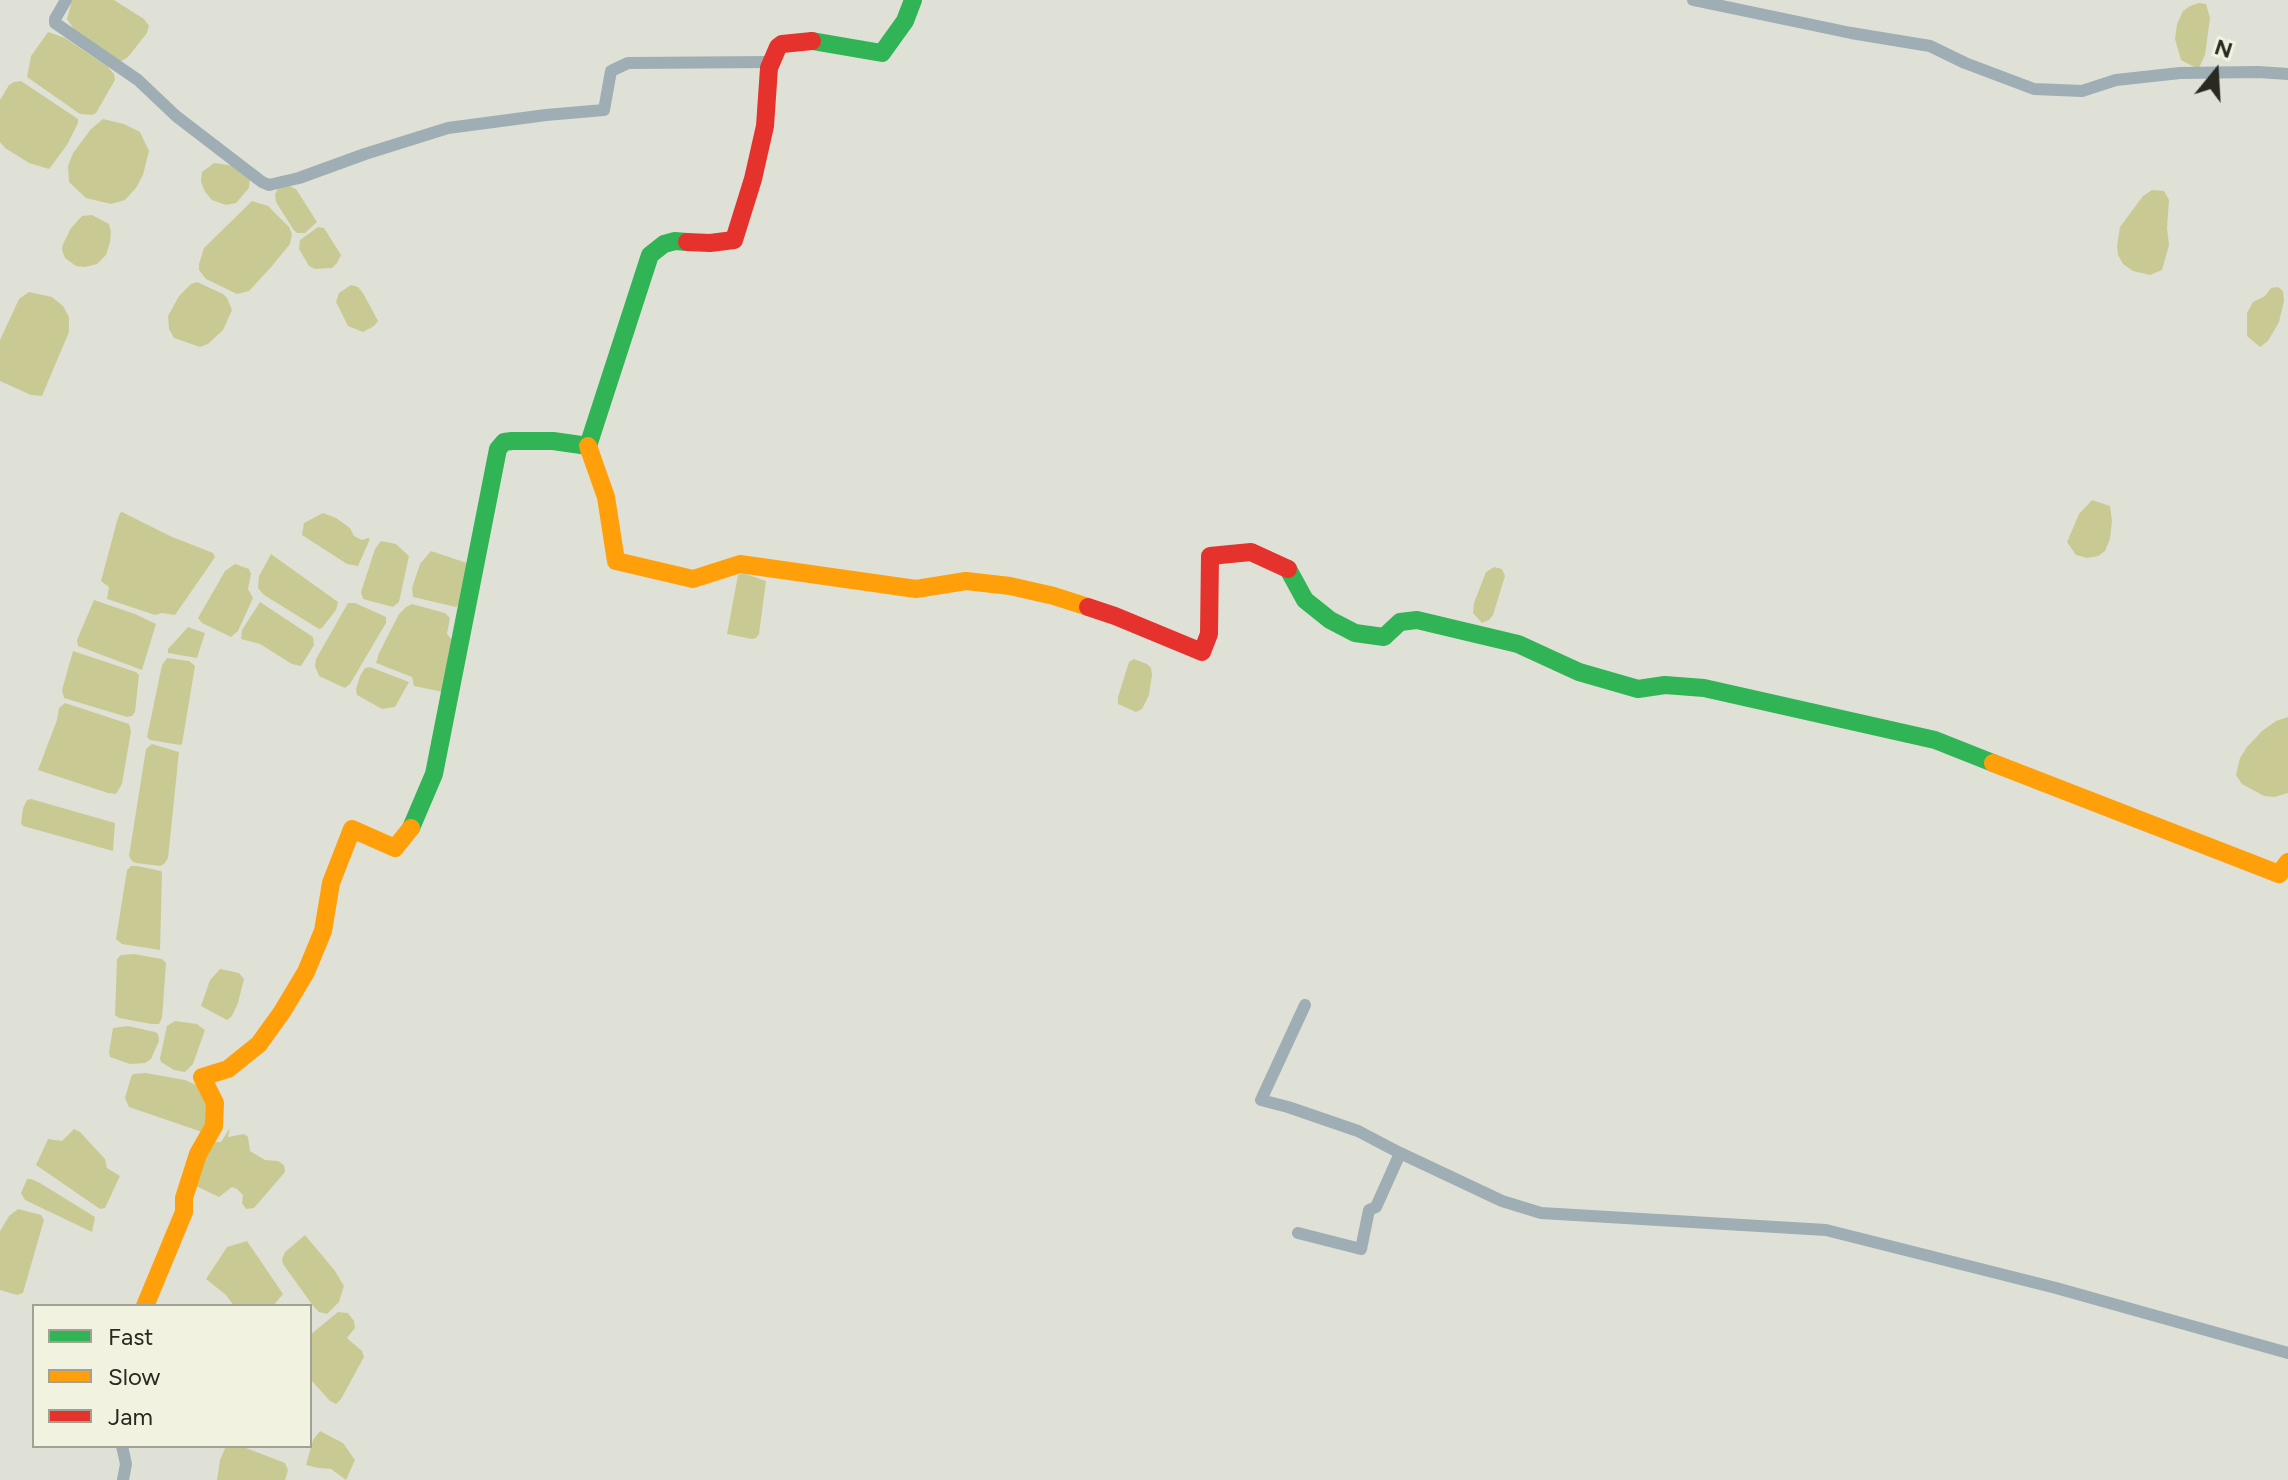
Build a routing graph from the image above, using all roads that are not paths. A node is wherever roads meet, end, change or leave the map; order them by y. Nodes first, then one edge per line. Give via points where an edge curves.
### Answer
1 (66, 0) edge
2 (913, 0) edge
3 (1693, 0) edge
4 (771, 62) junction
5 (2288, 74) edge
6 (588, 446) junction
7 (2288, 862) edge
8 (1305, 1005) dead end
9 (1398, 1152) junction
10 (1298, 1233) dead end
11 (146, 1304) edge
12 (2288, 1353) edge
13 (122, 1448) edge
14 (123, 1480) edge

1 - 4 street via 55,23 138,80 176,116 269,185 448,128 604,110 611,71 628,63
2 - 4 street via 882,53 793,42 778,47
3 - 5 street via 1930,46 2034,89 2082,91 2116,80 2180,73
4 - 6 street via 765,126 734,240 675,241 650,255
6 - 7 street via 606,497 616,561 693,579 740,564 916,589 966,581 1010,586 1115,616 1202,652 1209,634 1210,556 1251,552 1290,570 1305,600 1355,633 1384,637 1400,622 1417,620 1518,644 1579,672 1638,689 1704,688 1935,740 2279,874
6 - 11 street via 512,441 498,449 443,736 428,789 395,848 352,829 331,883 323,931 290,999 259,1044 228,1069 202,1077 215,1103 214,1126 198,1154 184,1212
8 - 9 street via 1261,1100 1358,1131
9 - 10 street via 1376,1207 1369,1210 1361,1249
9 - 12 street via 1502,1201 1541,1213 1826,1230
13 - 14 street

